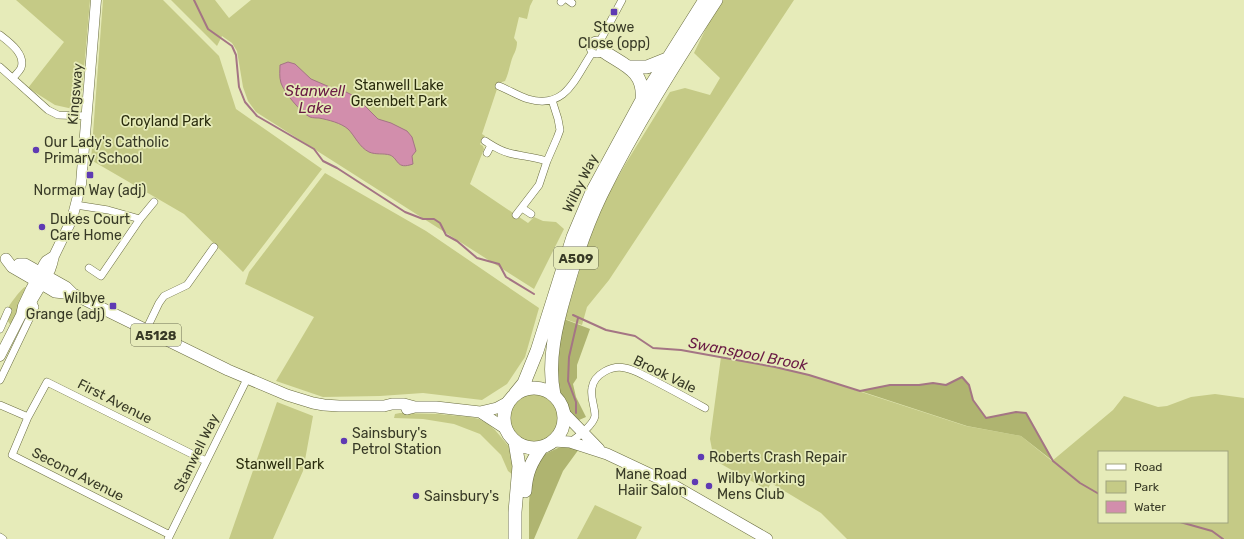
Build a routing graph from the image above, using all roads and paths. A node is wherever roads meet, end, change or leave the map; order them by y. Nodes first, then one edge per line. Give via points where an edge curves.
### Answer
1 (96, 0) edge
2 (622, 0) edge
3 (704, 0) edge
4 (716, 0) edge
5 (0, 34) edge
6 (598, 48) junction
7 (667, 59) junction
8 (0, 67) edge
9 (630, 67) junction
10 (13, 78) junction
11 (499, 86) dead end
12 (552, 100) junction
13 (642, 100) junction
14 (87, 116) junction
15 (487, 153) dead end
16 (547, 161) junction
17 (154, 202) dead end
18 (76, 205) junction
19 (522, 208) junction
20 (531, 214) dead end
21 (516, 215) dead end
22 (140, 219) junction
23 (214, 248) dead end
24 (3, 257) edge
25 (89, 268) dead end
26 (40, 279) junction
27 (73, 294) junction
28 (32, 301) junction
29 (8, 311) dead end
30 (21, 315) junction
31 (0, 329) edge
32 (146, 330) junction
33 (0, 356) edge
34 (247, 379) junction
35 (0, 380) edge
36 (554, 395) junction
37 (512, 398) junction
38 (0, 405) edge
39 (705, 408) dead end
40 (480, 412) junction
41 (563, 412) junction
42 (28, 417) junction
43 (506, 429) junction
44 (582, 433) junction
45 (515, 442) junction
46 (570, 442) junction
47 (547, 444) junction
48 (602, 452) junction
49 (206, 462) junction
50 (0, 537) edge
51 (169, 537) edge
52 (761, 538) edge
53 (3, 539) edge
54 (515, 539) edge
55 (522, 539) edge

1 - 14 street, Kingsway
2 - 6 street
3 - 7 highway, Wilby Way / A509
4 - 36 highway, Wilby Way / A509 via 646,114 590,219 570,275 558,323 551,369
5 - 10 street via 14,46 21,57 21,68
6 - 9 highway
6 - 12 street via 564,94
7 - 9 highway via 646,67
7 - 13 highway, Wilby Way / A509
8 - 10 street
9 - 13 highway via 641,83
10 - 14 street via 48,110 58,115
11 - 12 street via 538,101
12 - 16 street via 560,130
13 - 37 highway, Wilby Way / A509 via 582,214 537,351 524,382
14 - 18 street, Kingsway via 81,184
15 - 16 street via 488,143 509,153
16 - 19 street via 539,185
17 - 22 street
18 - 22 street
18 - 26 street, Kingsway via 72,219 54,256 46,261
19 - 20 street
19 - 21 street
22 - 25 street via 101,276
23 - 32 street via 187,285 164,296
24 - 26 main road, A5128 via 12,267
24 - 26 main road, A5128 via 25,264
26 - 27 main road, A5128 via 66,287
26 - 27 main road, A5128 via 55,292
26 - 28 street
26 - 30 street via 23,306
27 - 32 main road, A5128
28 - 30 street
28 - 35 street via 36,307
29 - 31 street
30 - 33 street
32 - 34 main road, A5128
34 - 40 main road, A5128 via 313,403 339,406 404,404
34 - 49 street, Stanwell Way
36 - 37 highway via 544,389 532,388 520,391
36 - 41 highway
37 - 40 main road, A5128 via 497,408
37 - 43 highway via 504,413
38 - 42 street
39 - 44 street, Brook Vale via 656,381 625,368 616,368 603,373 594,382 591,394 595,416
40 - 43 main road, A5128
41 - 44 main road
41 - 47 highway via 562,428 557,438
42 - 49 street, First Avenue via 47,382
42 - 51 street, Second Avenue via 12,455
43 - 45 highway
44 - 46 street, Brook Vale
44 - 48 main road
45 - 47 highway via 525,447 536,448
45 - 54 highway via 519,466
46 - 47 main road
46 - 48 main road
47 - 55 highway via 530,465 526,477
48 - 52 main road via 673,485
49 - 51 street, Stanwell Way
50 - 53 street

